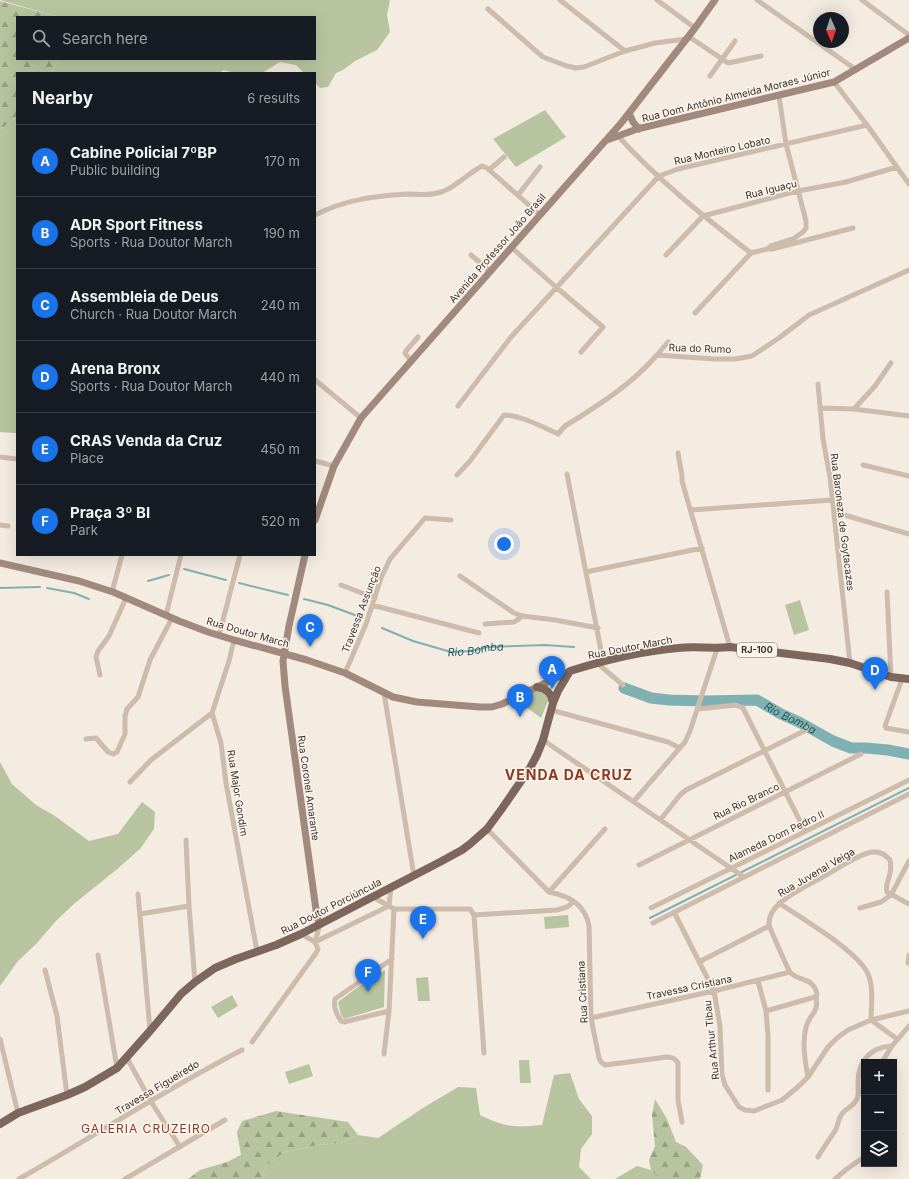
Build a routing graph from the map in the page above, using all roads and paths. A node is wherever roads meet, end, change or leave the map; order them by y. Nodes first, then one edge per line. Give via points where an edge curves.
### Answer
1 (560, 0) edge
2 (657, 0) edge
3 (714, 0) edge
4 (758, 0) edge
5 (862, 0) edge
6 (488, 9) dead end
7 (695, 28) junction
8 (909, 37) edge
9 (687, 38) junction
10 (736, 41) dead end
11 (625, 51) junction
12 (761, 56) dead end
13 (721, 60) junction
14 (855, 69) junction
15 (710, 76) dead end
16 (834, 82) junction
17 (779, 96) junction
18 (628, 114) junction
19 (867, 125) junction
20 (639, 129) junction
21 (616, 133) junction
22 (605, 140) joint
23 (786, 144) junction
24 (504, 157) dead end
25 (540, 167) dead end
26 (897, 167) junction
27 (489, 170) junction
28 (659, 176) junction
29 (909, 184) edge
30 (798, 191) junction
31 (518, 195) junction
32 (539, 214) junction
33 (316, 215) edge
34 (703, 216) junction
35 (853, 228) dead end
36 (511, 247) junction
37 (766, 249) junction
38 (751, 253) junction
39 (471, 255) dead end
40 (666, 256) dead end
41 (909, 270) edge
42 (490, 271) junction
43 (557, 288) junction
44 (695, 313) dead end
45 (418, 337) dead end
46 (668, 342) dead end
47 (581, 352) dead end
48 (657, 355) junction
49 (410, 361) junction
50 (891, 363) dead end
51 (316, 381) edge
52 (818, 384) dead end
53 (458, 406) dead end
54 (820, 408) junction
55 (854, 409) junction
56 (909, 416) edge
57 (361, 418) junction
58 (678, 453) dead end
59 (0, 457) edge
60 (16, 459) edge
61 (316, 461) edge
62 (863, 465) dead end
63 (334, 466) junction
64 (567, 474) dead end
65 (457, 475) dead end
66 (909, 476) edge
67 (832, 500) junction
68 (691, 510) junction
69 (834, 512) junction
70 (316, 517) edge
71 (451, 520) dead end
72 (0, 525) edge
73 (8, 526) dead end
74 (909, 534) edge
75 (702, 548) junction
76 (122, 556) edge
77 (181, 556) edge
78 (240, 556) edge
79 (305, 556) edge
80 (0, 564) edge
81 (586, 572) junction
82 (460, 576) dead end
83 (341, 585) dead end
84 (113, 592) junction
85 (887, 592) dead end
86 (126, 598) junction
87 (375, 598) junction
88 (372, 605) junction
89 (523, 616) junction
90 (169, 617) junction
91 (485, 624) dead end
92 (598, 628) junction
93 (479, 633) dead end
94 (219, 635) junction
95 (234, 640) junction
96 (730, 647) junction
97 (717, 649) junction
98 (284, 654) junction
99 (600, 662) junction
100 (850, 663) junction
101 (570, 671) junction
102 (345, 672) junction
103 (100, 675) dead end
104 (891, 677) junction
105 (906, 679) edge
106 (623, 686) dead end
107 (537, 687) junction
108 (384, 693) junction
109 (552, 706) junction
110 (698, 709) junction
111 (212, 713) junction
112 (808, 730) dead end
113 (909, 732) edge
114 (86, 739) dead end
115 (543, 740) junction
116 (680, 748) junction
117 (765, 751) junction
118 (861, 754) dead end
119 (909, 780) edge
120 (130, 782) dead end
121 (785, 792) junction
122 (909, 794) edge
123 (634, 801) junction
124 (661, 819) junction
125 (487, 829) junction
126 (605, 829) dead end
127 (805, 831) junction
128 (186, 840) dead end
129 (690, 840) junction
130 (909, 861) edge
131 (639, 865) dead end
132 (734, 869) junction
133 (414, 876) junction
134 (743, 876) junction
135 (391, 887) junction
136 (549, 892) junction
137 (138, 894) dead end
138 (891, 895) junction
139 (373, 896) junction
140 (779, 903) junction
141 (571, 904) dead end
142 (909, 904) edge
143 (189, 906) junction
144 (392, 908) junction
145 (651, 908) dead end
146 (860, 908) dead end
147 (674, 912) junction
148 (140, 914) junction
149 (474, 915) junction
150 (653, 923) dead end
151 (320, 924) junction
152 (769, 926) junction
153 (302, 934) junction
154 (315, 942) junction
155 (257, 951) junction
156 (98, 955) dead end
157 (909, 955) edge
158 (392, 959) junction
159 (699, 962) junction
160 (908, 963) dead end
161 (45, 970) dead end
162 (790, 972) junction
163 (758, 981) junction
164 (195, 982) junction
165 (714, 992) junction
166 (816, 996) junction
167 (766, 1010) junction
168 (389, 1011) junction
169 (909, 1011) edge
170 (591, 1018) junction
171 (871, 1020) junction
172 (909, 1026) edge
173 (150, 1031) junction
174 (897, 1039) junction
175 (0, 1040) edge
176 (252, 1042) dead end
177 (892, 1046) junction
178 (242, 1050) dead end
179 (484, 1053) dead end
180 (384, 1054) dead end
181 (127, 1058) junction
182 (884, 1059) edge
183 (117, 1068) junction
184 (808, 1077) junction
185 (768, 1090) dead end
186 (67, 1096) junction
187 (150, 1100) junction
188 (18, 1114) junction
189 (225, 1120) dead end
190 (682, 1122) dead end
191 (0, 1124) edge
192 (180, 1147) junction
193 (818, 1157) dead end
194 (861, 1159) edge
195 (20, 1179) edge
196 (125, 1179) edge
197 (835, 1179) edge

1 - 11 street
2 - 7 street
3 - 7 main road
4 - 14 street
5 - 8 street
6 - 11 street via 539,54 567,66 584,67
7 - 9 main road
8 - 14 main road, Rua Dom Antônio Almeida Moraes Júnior
9 - 11 street
9 - 13 street
9 - 18 main road
10 - 13 street
12 - 13 street via 731,63
13 - 15 street
14 - 16 main road, Rua Dom Antônio Almeida Moraes Júnior
16 - 17 main road, Rua Dom Antônio Almeida Moraes Júnior
16 - 19 street
17 - 20 main road, Rua Dom Antônio Almeida Moraes Júnior
17 - 23 street
18 - 20 main road
18 - 21 main road
19 - 23 street, Rua Monteiro Lobato
19 - 26 street
20 - 21 main road, Rua Dom Antônio Almeida Moraes Júnior
21 - 22 main road, Rua Dom Antônio Almeida Moraes Júnior
21 - 28 street
22 - 32 main road, Avenida Professor João Brasil
23 - 28 street, Rua Monteiro Lobato via 678,169
23 - 30 street
24 - 27 street
25 - 31 street
26 - 29 street
26 - 30 street, Rua Iguaçu via 846,182
27 - 31 street
27 - 33 street via 482,166 436,194 364,198
28 - 34 street
28 - 43 street, Rua Monteiro Lobato
30 - 34 street, Rua Iguaçu
30 - 37 street via 806,228 799,236
31 - 32 street
32 - 36 main road, Avenida Professor João Brasil
34 - 38 street
34 - 40 street
35 - 37 street
36 - 42 main road, Avenida Professor João Brasil
36 - 43 street
37 - 38 street
38 - 44 street
39 - 42 street
41 - 48 street, Rua do Rumo via 810,315 752,356 714,359
42 - 49 main road, Avenida Professor João Brasil
43 - 47 street via 603,327
43 - 53 street, Rua Monteiro Lobato via 511,337
45 - 49 street via 405,353
46 - 48 street
48 - 65 street, Rua do Rumo via 623,388 565,426 558,434 504,415
49 - 57 main road, Avenida Professor João Brasil
50 - 55 street
51 - 57 street
52 - 54 street, Rua Baroneza de Goytacazes
54 - 55 street
54 - 67 street, Rua Baroneza de Goytacazes
55 - 56 street
57 - 63 main road, Avenida Professor João Brasil
58 - 68 street via 682,481
59 - 60 street
61 - 63 street
62 - 66 street
63 - 70 main road, Avenida Professor João Brasil
64 - 81 street
67 - 68 street
67 - 69 street, Rua Baroneza de Goytacazes
68 - 75 street
69 - 74 street
69 - 100 street, Rua Baroneza de Goytacazes
71 - 87 street, Travessa Assunção via 423,519 390,559
72 - 73 street
75 - 81 street
75 - 96 street
76 - 84 street
77 - 90 street
78 - 94 street
79 - 98 main road
80 - 84 main road, Rua Doutor March / RJ-100 via 63,576
81 - 92 street
82 - 89 street via 514,613
83 - 87 street
84 - 86 main road, Rua Doutor March / RJ-100
85 - 104 street
86 - 90 main road, Rua Doutor March / RJ-100
86 - 103 street via 109,636 97,653
87 - 88 street, Travessa Assunção
88 - 93 street
88 - 102 street, Travessa Assunção
89 - 91 street via 514,622
89 - 92 street
90 - 94 main road, Rua Doutor March / RJ-100
90 - 114 street via 150,660 138,697 127,709 125,734 117,752 111,754 96,738
92 - 99 street
94 - 95 main road, Rua Doutor March / RJ-100
95 - 98 main road, Rua Doutor March / RJ-100
95 - 111 street
96 - 97 main road, Rua Doutor March / RJ-100
96 - 100 main road, Rua Doutor March / RJ-100
97 - 99 main road, Rua Doutor March / RJ-100 via 677,648
97 - 110 street
98 - 102 main road, Rua Doutor March / RJ-100
98 - 151 main road, Rua Coronel Amarante via 285,686
99 - 101 main road, Rua Doutor March / RJ-100
99 - 106 street
100 - 104 main road, Rua Doutor March / RJ-100
101 - 107 main road, Rua Doutor March / RJ-100
101 - 109 main road, Rua Doutor Porciúncula via 559,687
102 - 108 main road, Rua Doutor March / RJ-100
104 - 105 main road, Rua Doutor March / RJ-100
105 - 113 street via 885,726
107 - 108 main road, Rua Doutor March / RJ-100 via 492,707 417,702
107 - 109 main road via 547,690 551,695
108 - 133 street
109 - 115 main road, Rua Doutor Porciúncula
109 - 116 street via 569,714 668,742
110 - 116 street via 685,742
110 - 117 street via 741,706
111 - 120 street via 151,760
111 - 155 street, Rua Major Gondim via 220,743
112 - 117 street
115 - 123 street
115 - 125 main road, Rua Doutor Porciúncula via 530,768
116 - 123 street
117 - 121 street
117 - 124 street via 682,792
118 - 121 street, Rua Rio Branco
119 - 127 street, Alameda Dom Pedro II
121 - 127 street
121 - 129 street, Rua Rio Branco
122 - 134 street
123 - 124 street
124 - 129 street
125 - 133 main road, Rua Doutor Porciúncula via 462,850
125 - 136 street, Rua Cristiana
126 - 136 street
127 - 132 street, Alameda Dom Pedro II
128 - 143 street
129 - 131 street, Rua Rio Branco
129 - 132 street
130 - 138 street
132 - 134 street
132 - 145 street, Alameda Dom Pedro II
133 - 135 main road, Rua Doutor Porciúncula
134 - 147 street
135 - 139 main road, Rua Doutor Porciúncula
135 - 144 street
136 - 170 street, Rua Cristiana via 572,899 588,918
137 - 148 street
138 - 140 street, Rua Juvenal Veiga via 886,888 890,860 879,852 869,852
138 - 142 street
138 - 146 street via 881,902
139 - 144 street
139 - 151 main road, Rua Doutor Porciúncula
140 - 152 street, Rua Juvenal Veiga via 771,915
140 - 171 street via 852,954 867,973 871,985
141 - 149 street via 557,910
143 - 148 street
143 - 164 street
144 - 149 street via 470,909
144 - 154 street
144 - 158 street
147 - 150 street
147 - 159 street
148 - 173 street
149 - 179 street
151 - 153 main road, Rua Doutor Porciúncula
151 - 154 street
152 - 159 street
152 - 162 street
153 - 154 street
153 - 155 main road, Rua Doutor Porciúncula
154 - 176 street via 318,949 316,953
155 - 164 main road, Rua Doutor Porciúncula via 215,968
156 - 183 street
157 - 160 street
158 - 168 street
158 - 168 street via 334,1002 336,1015 344,1022
159 - 165 street
161 - 186 street via 57,1016
162 - 163 street, Travessa Cristiana
162 - 166 street via 809,981 814,986
163 - 165 street, Travessa Cristiana
163 - 167 street
164 - 173 main road, Rua Doutor Porciúncula via 181,994
165 - 170 street, Travessa Cristiana
165 - 184 street, Rua Arthur Tibau via 720,1026 722,1075 725,1085 739,1107 754,1110 782,1100
166 - 167 street
166 - 184 street via 816,1009 806,1026 805,1033 804,1049
167 - 185 street
168 - 180 street
169 - 171 street, Rua Arthur Tibau
170 - 190 street, Rua Cristiana via 599,1058 605,1065 667,1057 676,1060
171 - 174 street
171 - 184 street, Rua Arthur Tibau via 837,1038
172 - 174 street
173 - 181 main road, Rua Doutor Porciúncula
174 - 177 street
175 - 188 street
177 - 182 street
177 - 193 street via 880,1047 867,1056 860,1072 857,1100 841,1115 836,1130
178 - 187 street, Travessa Figueiredo
181 - 183 main road, Rua Doutor Porciúncula
181 - 187 street
183 - 186 main road, Rua Doutor Porciúncula
186 - 188 main road, Rua Doutor Porciúncula
187 - 192 street
187 - 195 street, Travessa Figueiredo
188 - 191 main road, Rua Doutor Porciúncula
189 - 192 street
192 - 196 street
194 - 197 street

